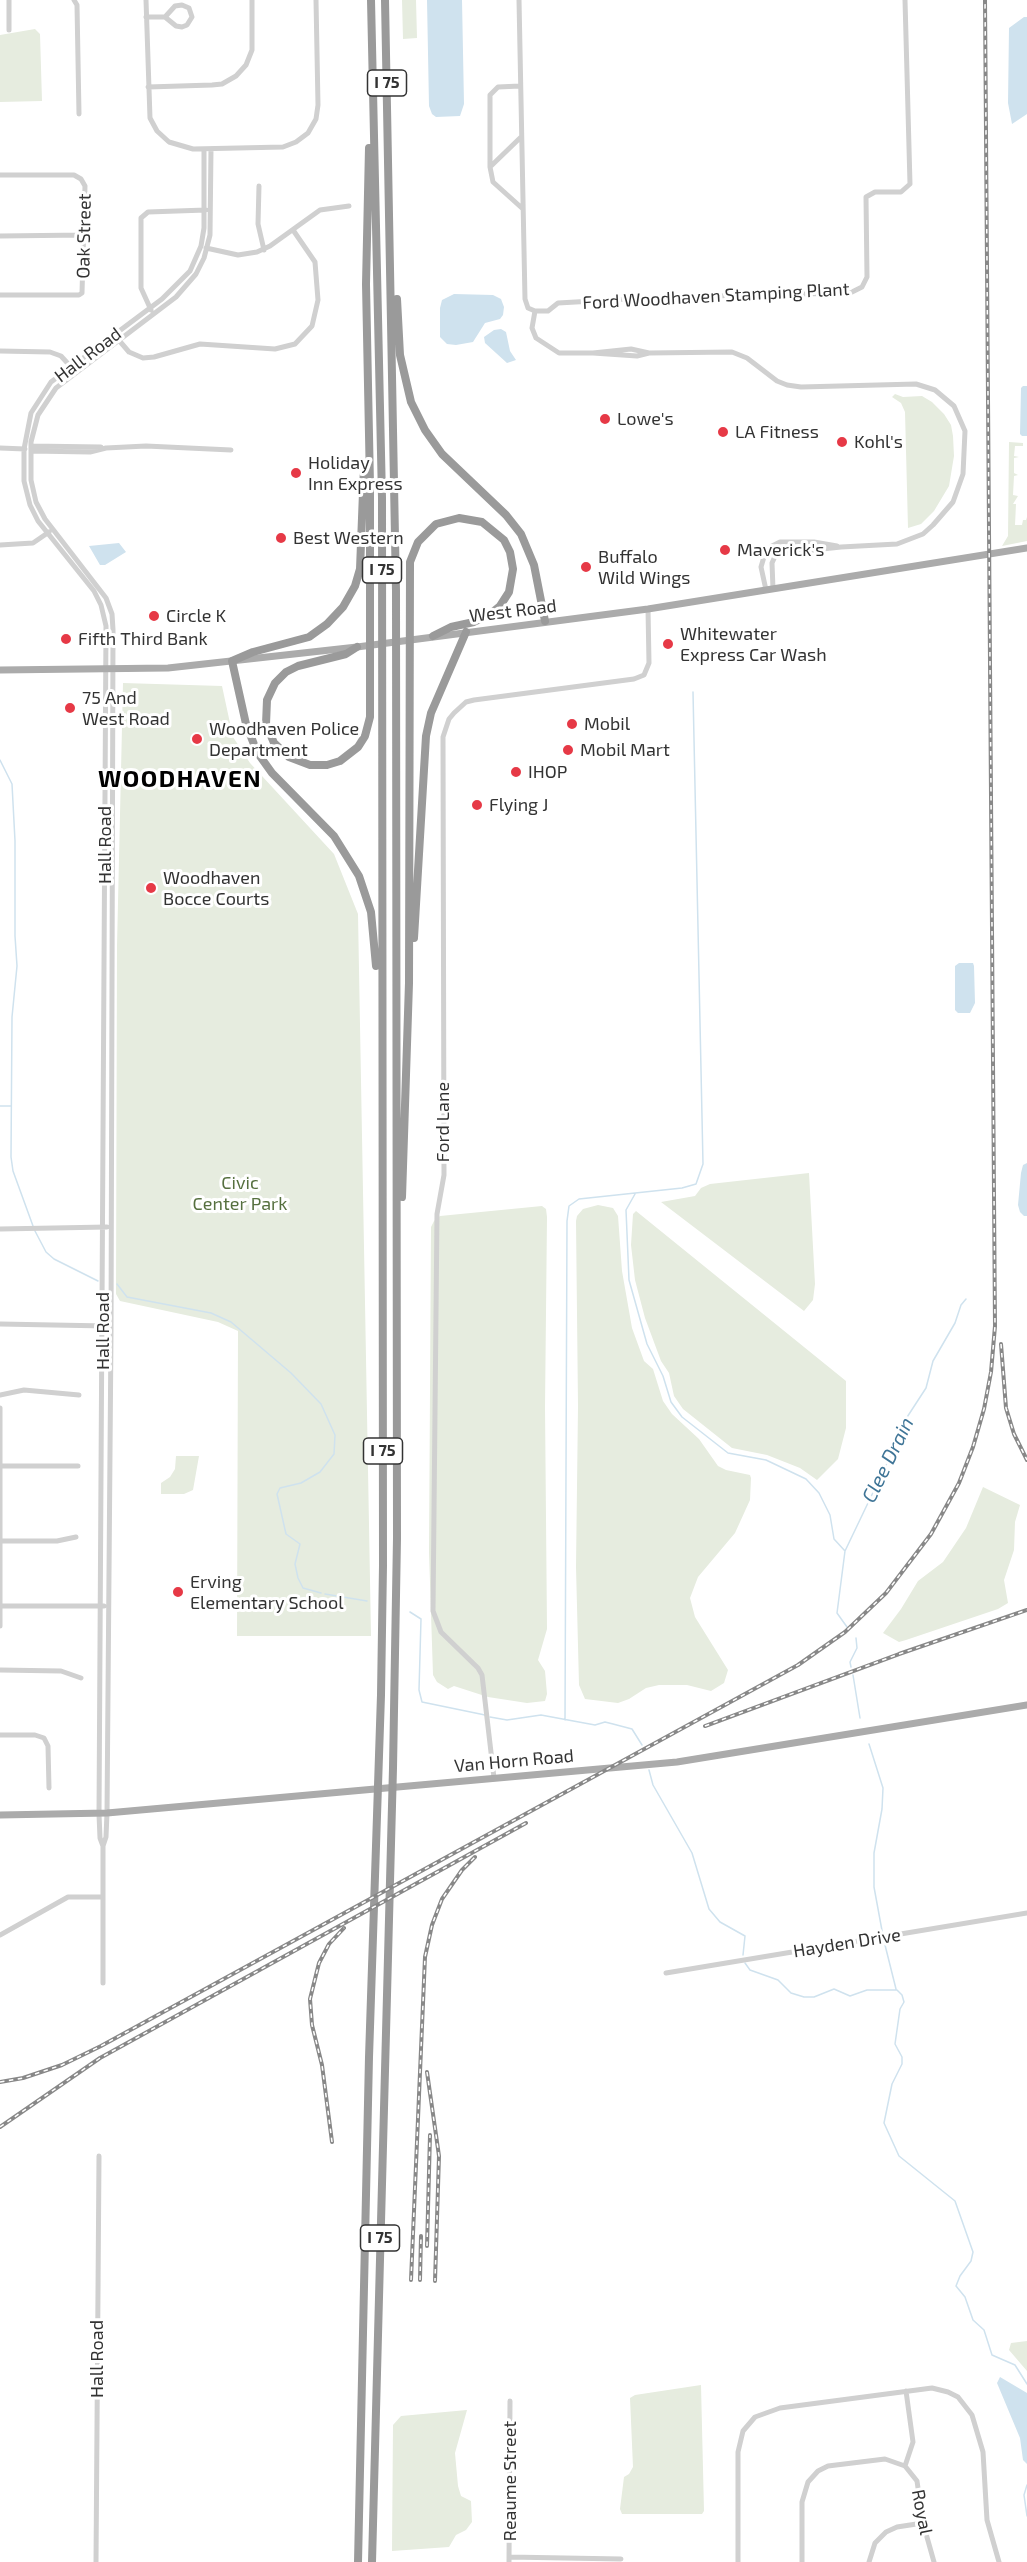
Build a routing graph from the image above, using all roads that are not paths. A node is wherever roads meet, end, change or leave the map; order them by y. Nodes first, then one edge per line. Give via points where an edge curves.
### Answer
1 (9, 0) edge
2 (75, 0) edge
3 (146, 0) edge
4 (252, 0) edge
5 (316, 0) edge
6 (371, 0) edge
7 (385, 0) edge
8 (519, 0) edge
9 (904, 0) edge
10 (165, 16) junction
11 (146, 17) junction
12 (9, 30) dead end
13 (520, 86) junction
14 (147, 87) junction
15 (79, 114) dead end
16 (373, 120) junction
17 (520, 138) junction
18 (207, 149) junction
19 (490, 167) junction
20 (0, 175) edge
21 (259, 186) dead end
22 (349, 206) dead end
23 (523, 209) junction
24 (204, 210) junction
25 (211, 210) junction
26 (293, 230) junction
27 (390, 231) junction
28 (84, 235) junction
29 (0, 236) edge
30 (204, 247) junction
31 (264, 250) junction
32 (0, 295) edge
33 (152, 311) junction
34 (535, 311) junction
35 (116, 337) junction
36 (0, 351) edge
37 (73, 369) junction
38 (367, 425) junction
39 (0, 448) edge
40 (29, 448) junction
41 (231, 450) dead end
42 (51, 531) junction
43 (0, 545) edge
44 (841, 547) junction
45 (1027, 548) edge
46 (92, 584) junction
47 (769, 589) junction
48 (648, 609) junction
49 (112, 619) junction
50 (106, 620) junction
51 (545, 621) junction
52 (466, 632) junction
53 (434, 636) junction
54 (361, 646) junction
55 (232, 661) junction
56 (0, 670) edge
57 (110, 670) junction
58 (106, 704) junction
59 (114, 704) junction
60 (106, 729) junction
61 (114, 729) junction
62 (105, 798) junction
63 (113, 799) junction
64 (105, 909) junction
65 (113, 909) junction
66 (409, 983) junction
67 (105, 1008) junction
68 (113, 1008) junction
69 (381, 1020) junction
70 (104, 1227) junction
71 (112, 1227) junction
72 (397, 1227) junction
73 (0, 1229) edge
74 (0, 1324) edge
75 (103, 1326) junction
76 (111, 1326) junction
77 (0, 1395) edge
78 (79, 1395) dead end
79 (0, 1408) edge
80 (1, 1466) edge
81 (78, 1466) dead end
82 (102, 1499) junction
83 (110, 1499) junction
84 (76, 1537) dead end
85 (1, 1541) edge
86 (0, 1606) edge
87 (101, 1606) junction
88 (109, 1606) junction
89 (0, 1626) edge
90 (100, 1646) junction
91 (109, 1646) junction
92 (0, 1670) edge
93 (81, 1678) dead end
94 (1027, 1705) edge
95 (0, 1735) edge
96 (494, 1778) junction
97 (49, 1788) dead end
98 (103, 1813) junction
99 (0, 1815) edge
100 (102, 1897) junction
101 (1027, 1913) edge
102 (0, 1935) edge
103 (666, 1973) dead end
104 (103, 1983) dead end
105 (99, 2156) dead end
106 (906, 2391) junction
107 (510, 2401) dead end
108 (904, 2466) junction
109 (922, 2523) junction
110 (621, 2559) dead end
111 (509, 2560) edge
112 (96, 2562) edge
113 (358, 2562) edge
114 (372, 2562) edge
115 (738, 2562) edge
116 (802, 2562) edge
117 (869, 2562) edge
118 (934, 2562) edge
119 (999, 2562) edge

1 - 12 street
2 - 15 street
3 - 11 street
4 - 14 street via 252,50 236,76 212,86
5 - 18 street via 318,105 310,130 283,147
6 - 16 highway, I 75
7 - 27 highway, I 75
8 - 13 street
9 - 34 street, Ford Woodhaven Stamping Plant via 910,184 901,192 875,192 867,197 867,277 862,287 850,292 558,303 548,311
10 - 10 street via 182,27 192,17 189,8 182,5
10 - 11 street
11 - 14 street
13 - 17 street
13 - 19 street via 498,87 490,95
14 - 18 street via 150,118 162,137 181,148
16 - 38 highway via 368,172
16 - 69 highway, I 75 via 382,498
17 - 19 street
17 - 23 street
18 - 24 street, Hall Road
18 - 25 street, Hall Road
19 - 23 street via 493,182
20 - 28 street, Oak Street via 74,175 81,179 85,186
21 - 31 street via 258,224
22 - 26 street via 320,210
23 - 34 street via 525,299 528,308
24 - 25 street
24 - 30 street, Hall Road
24 - 33 street via 148,212 142,216 141,288
25 - 30 street, Hall Road
26 - 31 street
26 - 35 street, Hall Road via 312,256 315,267 317,310 312,326 300,340 282,349 200,344 143,358 129,352
27 - 51 highway via 395,252 400,355 411,402 442,454 521,534 534,565
27 - 72 highway, I 75 via 396,580
28 - 29 street
28 - 32 street, Oak Street via 82,293
30 - 31 street via 238,255
30 - 33 street, Hall Road via 182,281
33 - 35 street, Hall Road
34 - 44 street via 532,328 536,338 559,353 637,356 649,352 732,352 747,358 777,381 793,386 916,384 934,390 954,406 965,431 965,462 958,491 946,513 923,534 903,542
35 - 37 street, Hall Road
36 - 37 street via 50,352 62,356
37 - 40 street, Hall Road via 42,405
38 - 54 highway via 371,633 368,727 358,747 335,763 310,765 289,757 274,743 268,729 266,708 271,690 281,676 298,666 346,654
38 - 55 highway via 362,557 348,600 333,619 309,637
39 - 40 street
40 - 41 street via 90,452 146,446
40 - 42 street, Hall Road via 27,497 34,514
42 - 43 street via 33,543
42 - 46 street, Hall Road
44 - 47 street via 776,554
44 - 47 street via 814,542 780,542 771,546 761,567
45 - 47 main road, West Road
46 - 49 street, Hall Road via 106,598
46 - 50 street, Hall Road
47 - 48 main road, West Road
48 - 51 main road, West Road
48 - 96 street, Ford Lane via 649,663 644,675 466,702 449,719 443,737 444,1176 437,1214 434,1611 441,1632 482,1675
49 - 50 street
49 - 57 street, Hall Road
50 - 57 street, Hall Road
51 - 52 main road, West Road
52 - 53 main road, West Road
52 - 66 highway via 426,736
53 - 54 main road, West Road
53 - 66 highway via 489,615 509,592 513,569 510,552 504,540 482,522 459,518 436,524 423,534 410,562
54 - 55 main road, West Road
55 - 57 main road, West Road
55 - 69 highway via 246,724 257,752 272,773 334,836 359,876 371,912
56 - 57 main road, West Road
57 - 58 street, Hall Road
57 - 59 street, Hall Road
58 - 59 street
58 - 60 street, Hall Road
59 - 61 street, Hall Road
60 - 61 street
60 - 62 street, Hall Road
61 - 63 street, Hall Road
62 - 63 street
62 - 64 street, Hall Road
63 - 65 street, Hall Road
64 - 65 street
64 - 67 street, Hall Road
65 - 68 street, Hall Road
66 - 72 highway via 402,1200
67 - 68 street
67 - 70 street, Hall Road
68 - 71 street, Hall Road
69 - 113 highway, I 75 via 380,1769
70 - 71 street
70 - 73 street
70 - 75 street, Hall Road
71 - 76 street, Hall Road
72 - 114 highway, I 75 via 393,1768
74 - 75 street
75 - 76 street
75 - 82 street, Hall Road
76 - 83 street, Hall Road
77 - 78 street via 24,1390
79 - 80 street
80 - 81 street
80 - 85 street
82 - 83 street
82 - 87 street, Hall Road
83 - 88 street, Hall Road
84 - 85 street
85 - 86 street
86 - 87 street
86 - 89 street
87 - 88 street
87 - 90 street, Hall Road
88 - 91 street, Hall Road
90 - 91 street
90 - 98 street, Hall Road
91 - 98 street, Hall Road
92 - 93 street via 61,1671
94 - 96 main road, Van Horn Road via 703,1758
95 - 97 street via 39,1735 46,1740
96 - 98 main road, Van Horn Road
98 - 99 main road, Van Horn Road
98 - 100 street, Hall Road via 106,1837
100 - 102 street via 68,1897
100 - 104 street, Hall Road
101 - 103 street, Hayden Drive
105 - 112 street, Hall Road
106 - 108 street via 913,2442
106 - 115 street via 785,2407 755,2417 741,2437 738,2452
106 - 119 street via 943,2390 969,2410 983,2452 985,2511
107 - 111 street, Reaume Street
108 - 109 street, Royal via 918,2486
108 - 116 street via 876,2459 828,2466 814,2475 802,2502
109 - 117 street via 897,2526 886,2532 875,2543
109 - 118 street, Royal
110 - 111 street

